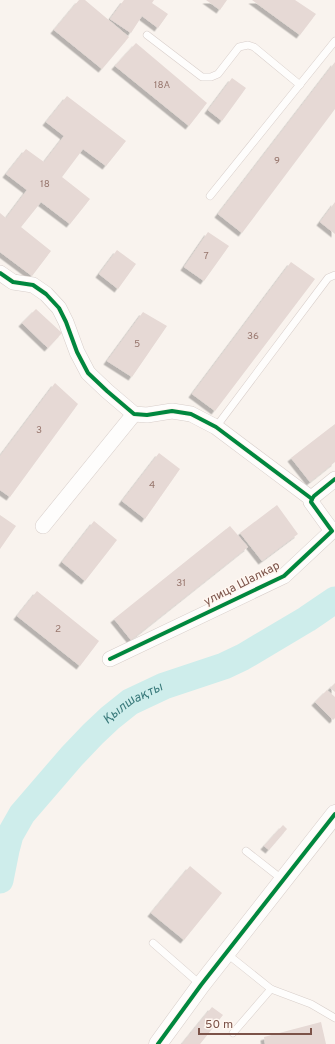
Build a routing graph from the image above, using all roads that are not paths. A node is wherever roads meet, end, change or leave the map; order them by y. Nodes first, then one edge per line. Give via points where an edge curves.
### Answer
1 (147, 35) dead end
2 (335, 41) edge
3 (300, 85) junction
4 (210, 196) dead end
5 (0, 273) edge
6 (335, 275) edge
7 (134, 414) junction
8 (216, 427) junction
9 (335, 479) edge
10 (312, 499) junction
11 (44, 526) dead end
12 (110, 659) dead end
13 (335, 814) edge
14 (246, 851) dead end
15 (283, 880) junction
16 (152, 943) dead end
17 (226, 953) junction
18 (201, 985) junction
19 (271, 989) junction
20 (335, 1018) edge
21 (233, 1033) dead end
22 (158, 1044) edge

1 - 3 lane via 202,77 218,74 239,47 248,45 254,47
2 - 3 lane
3 - 4 lane
5 - 7 street via 13,282 33,286 46,294 59,308 88,373
6 - 8 lane via 328,278
7 - 8 street via 183,412
7 - 11 street
8 - 10 street
9 - 10 street
10 - 12 street, улица Шалкар via 311,502 332,531 284,576
13 - 15 street
14 - 15 lane
15 - 17 street
16 - 18 lane
17 - 18 street
17 - 19 lane
18 - 22 street
19 - 20 lane via 311,1004
19 - 21 lane

